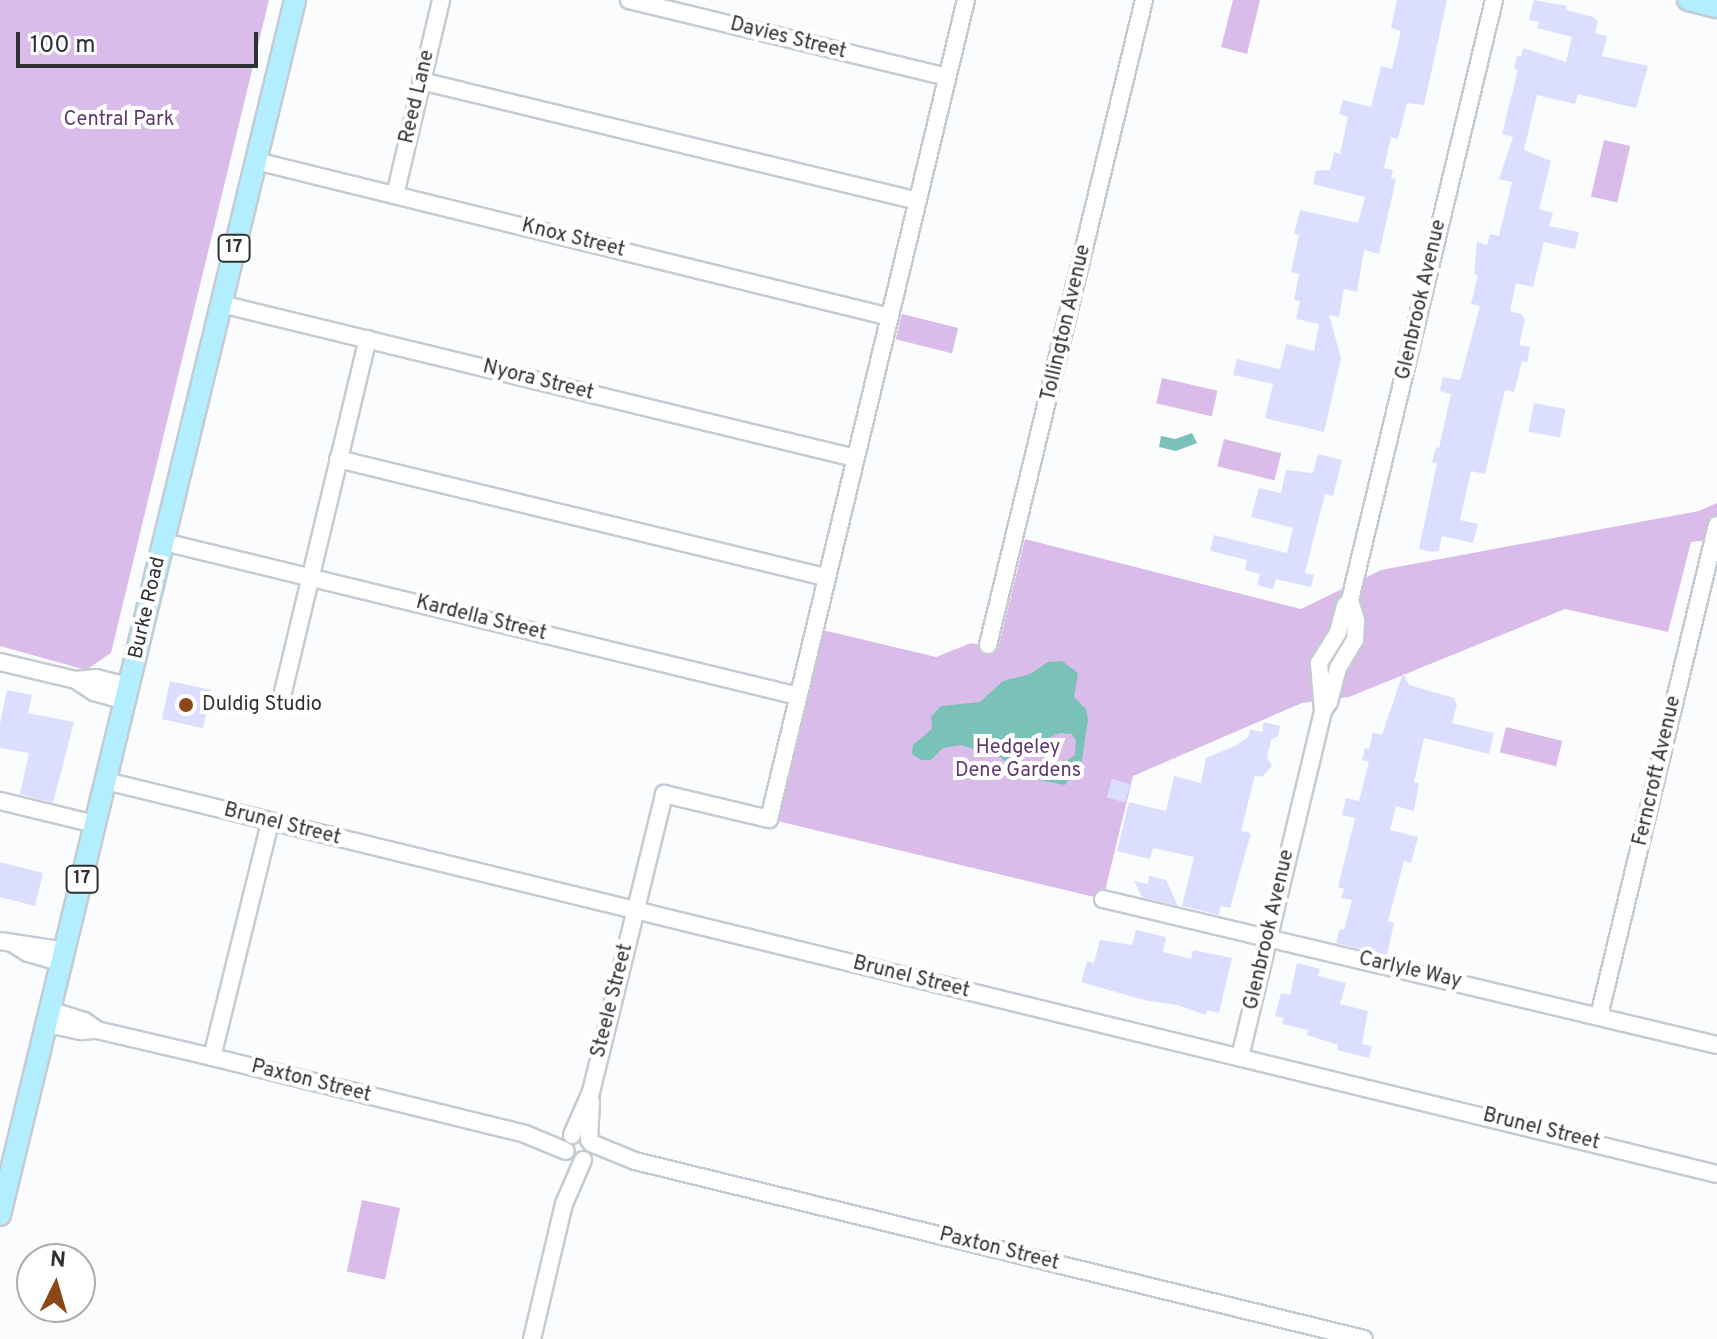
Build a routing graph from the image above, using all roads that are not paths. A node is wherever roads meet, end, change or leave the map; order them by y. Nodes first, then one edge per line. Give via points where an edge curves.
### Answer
1 (295, 0) edge
2 (441, 0) edge
3 (629, 0) edge
4 (966, 0) edge
5 (1144, 0) edge
6 (1494, 0) edge
7 (1688, 0) edge
8 (1717, 7) edge
9 (947, 77) junction
10 (421, 81) junction
11 (256, 161) junction
12 (395, 195) junction
13 (918, 201) junction
14 (221, 304) junction
15 (890, 317) junction
16 (368, 339) junction
17 (855, 458) junction
18 (338, 459) junction
19 (1717, 525) edge
20 (164, 542) junction
21 (825, 577) junction
22 (310, 578) junction
23 (988, 645) dead end
24 (0, 662) edge
25 (283, 692) dead end
26 (127, 693) junction
27 (798, 696) junction
28 (106, 781) junction
29 (0, 801) edge
30 (270, 822) junction
31 (95, 824) junction
32 (1103, 899) dead end
33 (636, 911) junction
34 (1269, 938) junction
35 (7, 942) edge
36 (63, 957) junction
37 (1599, 1016) junction
38 (48, 1017) junction
39 (1717, 1045) edge
40 (212, 1057) junction
41 (1240, 1057) junction
42 (578, 1147) junction
43 (1717, 1174) edge
44 (0, 1212) edge
45 (532, 1339) edge
46 (1364, 1339) edge

1 - 11 main road, Burke Road / 17
2 - 10 street, Reed Lane
3 - 9 street, Davies Street
4 - 9 street
5 - 23 street, Tollington Avenue
6 - 34 street, Glenbrook Avenue via 1350,600 1319,663 1323,711
7 - 8 main road
9 - 13 street
10 - 12 street, Reed Lane
10 - 13 street
11 - 12 street, Knox Street
11 - 14 main road, Burke Road / 17
12 - 15 street, Knox Street
13 - 15 street
14 - 16 street, Nyora Street
14 - 20 main road, Burke Road / 17
15 - 17 street
16 - 17 street, Nyora Street
16 - 18 street
17 - 21 street
18 - 21 street
18 - 22 street
19 - 37 street, Ferncroft Avenue
20 - 22 street, Kardella Street
20 - 26 main road, Burke Road / 17
21 - 27 street
22 - 25 street
22 - 27 street, Kardella Street
24 - 26 street via 76,680 94,692
26 - 28 main road, Burke Road / 17
27 - 33 street, Steele Street via 769,819 664,794
28 - 30 street, Brunel Street
28 - 31 main road, Burke Road / 17
29 - 31 street
30 - 33 street, Brunel Street
30 - 40 street
31 - 36 main road, Burke Road / 17
32 - 34 street, Carlyle Way
33 - 41 street, Brunel Street
33 - 42 street, Steele Street
34 - 37 street, Carlyle Way
34 - 41 street, Glenbrook Avenue
35 - 36 street via 28,953
36 - 38 main road, Burke Road / 17
37 - 39 street, Carlyle Way
38 - 40 street, Paxton Street via 81,1031 97,1030
38 - 44 main road, Burke Road / 17
40 - 42 street, Paxton Street
41 - 43 street, Brunel Street
42 - 45 street, Steele Street
42 - 46 street, Paxton Street

